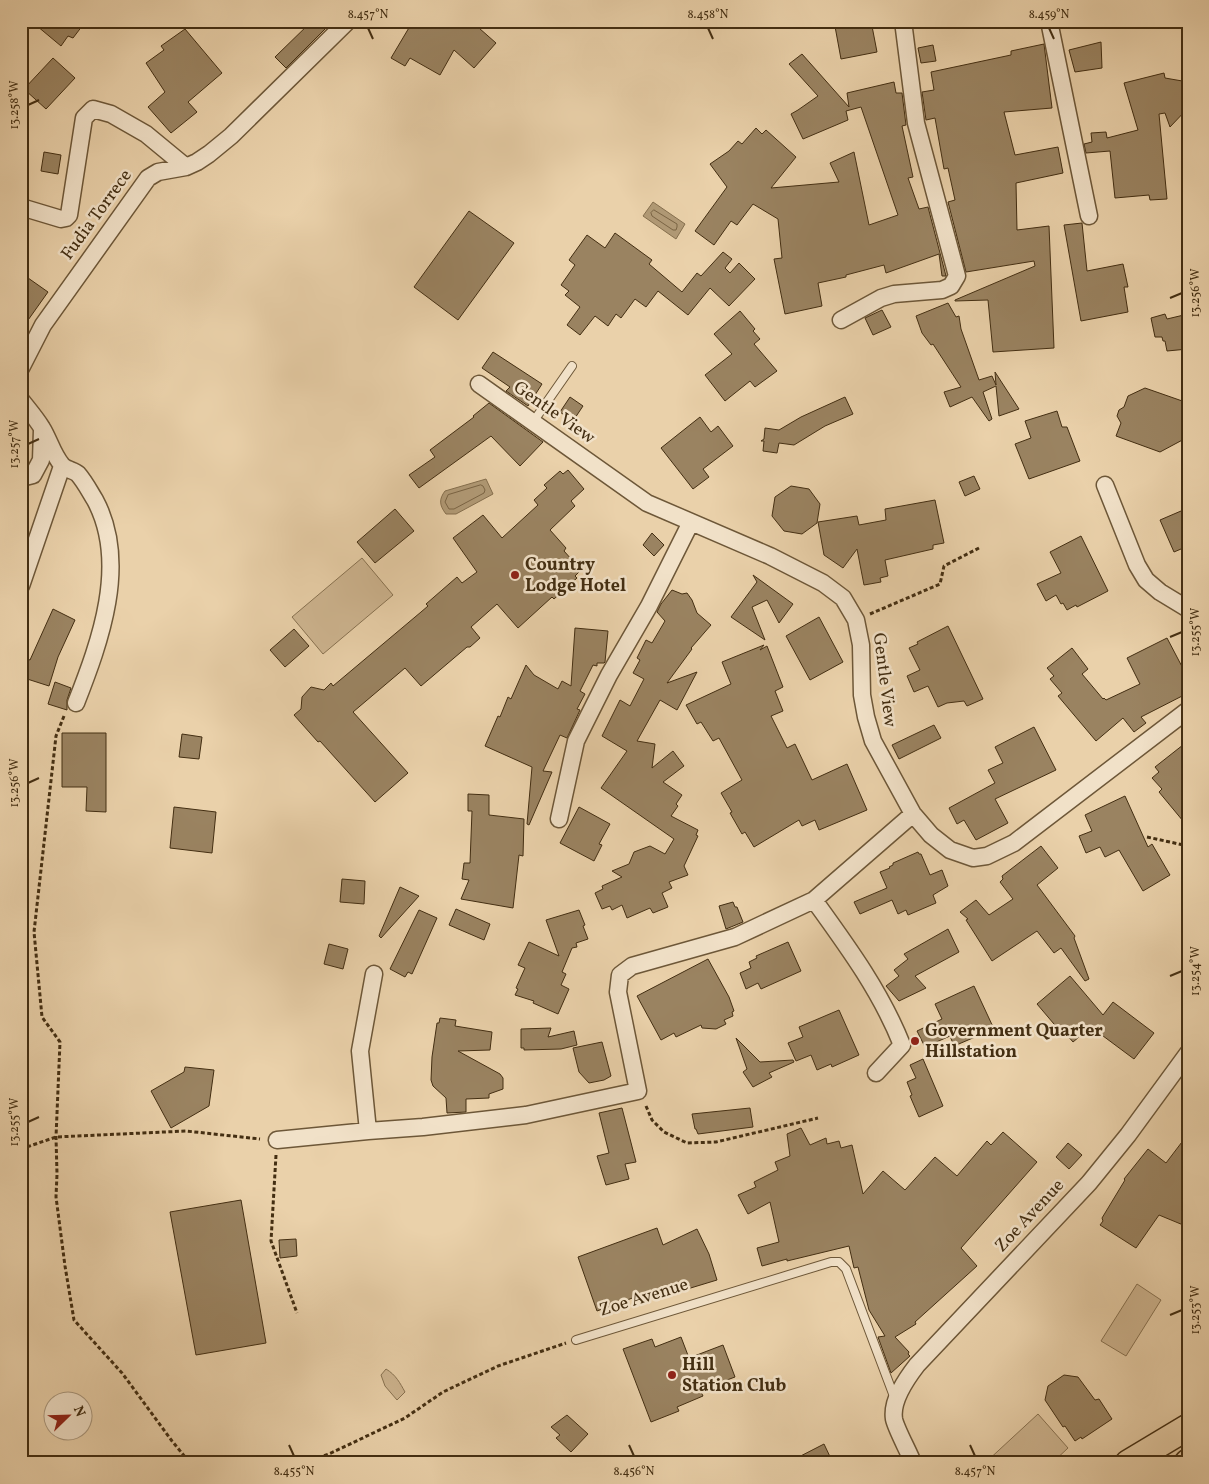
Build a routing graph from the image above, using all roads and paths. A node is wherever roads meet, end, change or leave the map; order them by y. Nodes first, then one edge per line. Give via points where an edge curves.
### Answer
1 (348, 21) edge
2 (903, 21) edge
3 (1049, 21) edge
4 (186, 167) junction
5 (21, 207) edge
6 (1089, 216) dead end
7 (841, 320) dead end
8 (572, 366) dead end
9 (21, 368) edge
10 (479, 384) dead end
11 (21, 400) edge
12 (533, 422) junction
13 (42, 428) junction
14 (62, 466) junction
15 (21, 478) edge
16 (1105, 485) dead end
17 (692, 522) junction
18 (980, 548) dead end
19 (21, 586) edge
20 (1188, 609) edge
21 (856, 620) junction
22 (76, 703) joint
23 (1188, 710) edge
24 (913, 814) junction
25 (559, 819) dead end
26 (1147, 837) dead end
27 (1188, 846) edge
28 (814, 900) junction
29 (374, 974) dead end
30 (1188, 1053) edge
31 (876, 1073) dead end
32 (638, 1091) junction
33 (818, 1118) dead end
34 (368, 1130) junction
35 (56, 1137) junction
36 (277, 1140) junction
37 (21, 1149) edge
38 (297, 1313) dead end
39 (576, 1340) joint
40 (896, 1401) junction
41 (1188, 1427) edge
42 (190, 1463) edge
43 (306, 1463) edge
44 (914, 1463) edge
45 (1128, 1463) edge

1 - 4 street, Fudia Torrece via 231,136
2 - 7 street via 916,123 957,276 951,286 942,290 894,294
3 - 6 street
4 - 5 street via 146,134 111,114 93,109 84,118 69,216 61,220
4 - 9 street, Fudia Torrece via 158,172 148,178 43,325
8 - 12 lane
10 - 12 street, Gentle View
11 - 13 street
12 - 17 street, Gentle View via 647,503
13 - 14 street
13 - 15 street via 41,460 33,475
14 - 19 street
14 - 22 street via 77,473 101,512 109,555 108,605 96,651
16 - 20 street via 1146,580
17 - 21 street, Gentle View via 823,583 843,598
17 - 25 street via 576,741
18 - 21 path via 944,566 940,584
21 - 24 street, Gentle View via 861,645 862,695 873,742
22 - 35 path via 64,715 56,736 34,932 42,1016 60,1042
23 - 24 street, Gentle View via 998,852 973,858 950,850
24 - 28 street
26 - 27 path
28 - 31 street via 866,973 892,1019 902,1045
28 - 32 street via 735,938 632,966 620,975 618,992
29 - 34 street via 360,1051
30 - 40 street, Zoe Avenue via 1128,1136 1089,1183 917,1364
32 - 33 path via 652,1120 664,1132 687,1144 716,1142
32 - 34 street via 526,1115
34 - 36 street
35 - 36 path via 186,1131
35 - 37 path
35 - 42 path via 56,1197 74,1320 122,1373
36 - 38 path via 271,1240
39 - 40 lane, Zoe Avenue via 839,1262 846,1269
39 - 43 path via 498,1366 443,1392 405,1418
40 - 44 street, Zoe Avenue via 894,1418
41 - 45 main road

